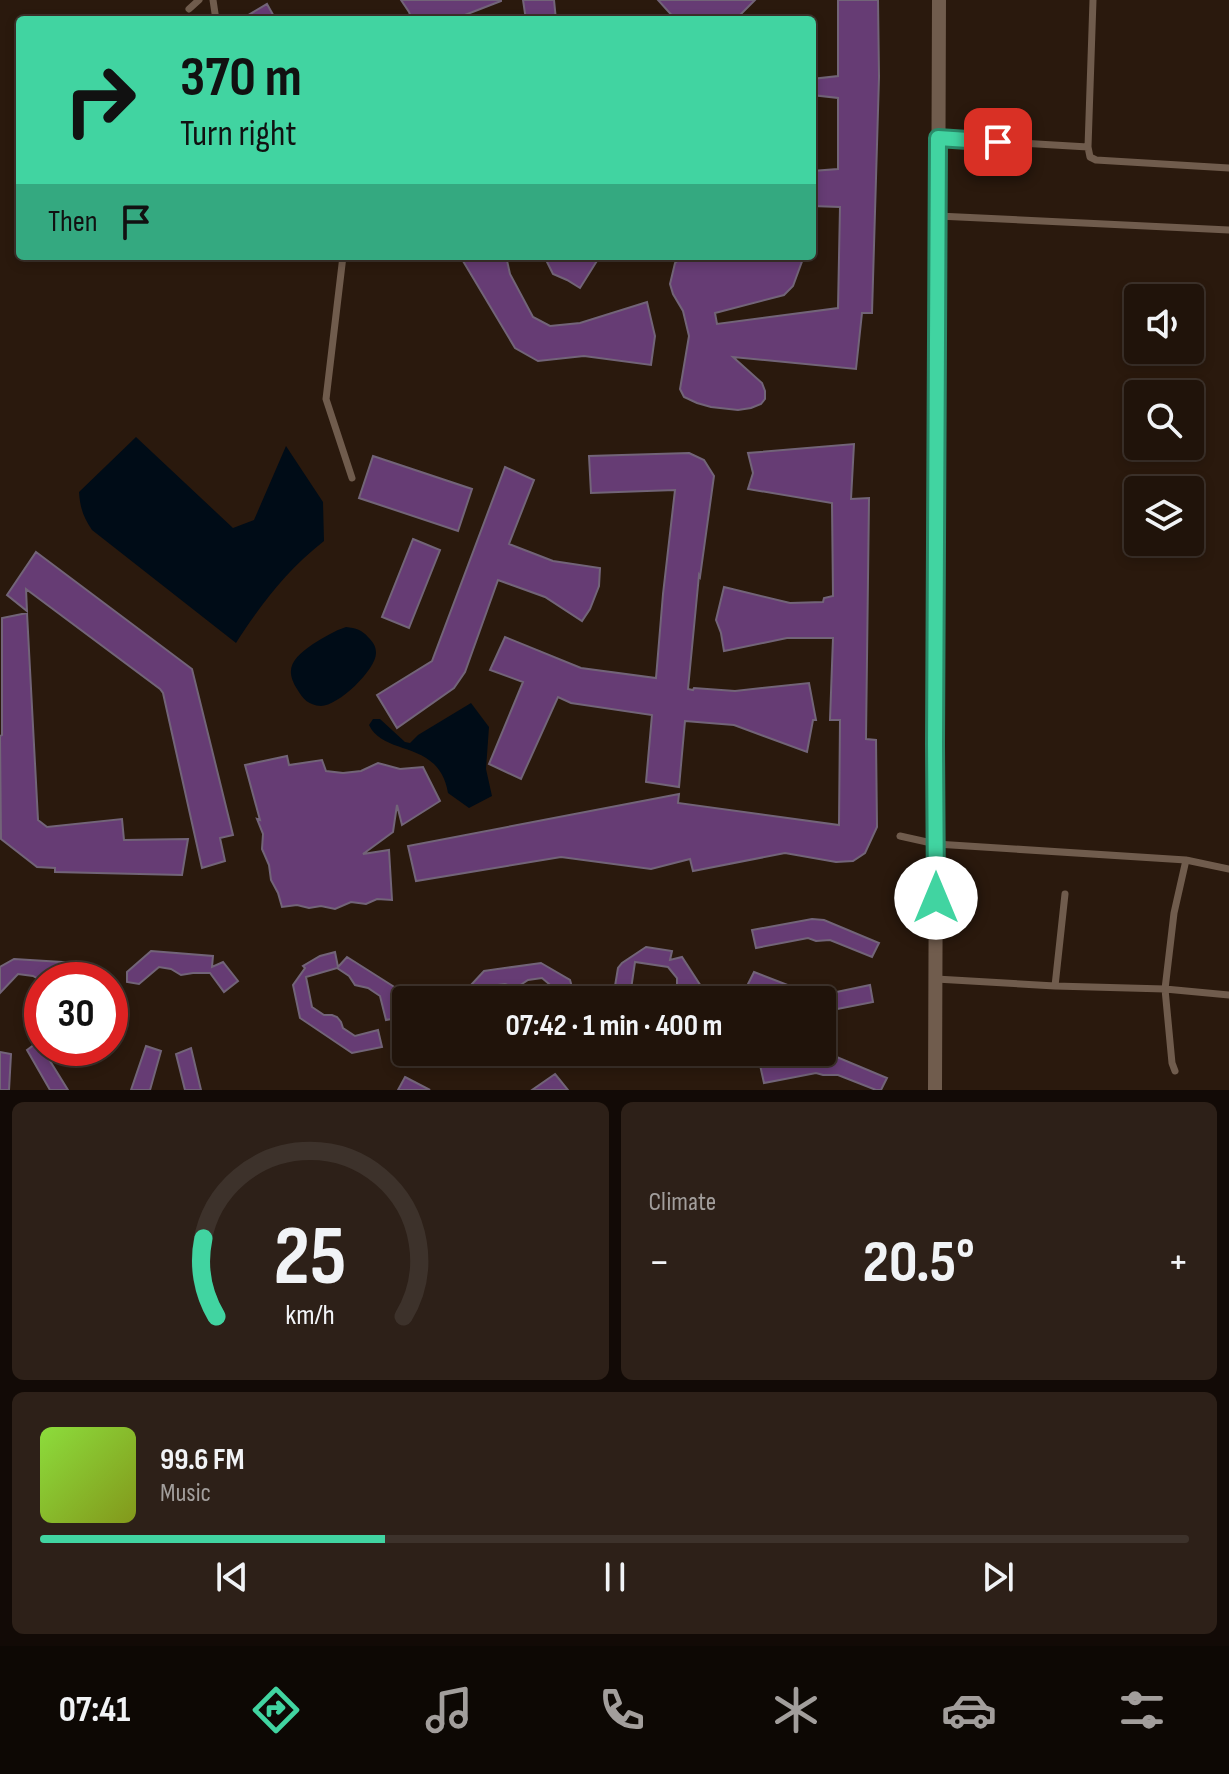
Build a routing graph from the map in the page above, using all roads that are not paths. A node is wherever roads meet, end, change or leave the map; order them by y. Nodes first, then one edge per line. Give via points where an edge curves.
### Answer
1 (199, 0) edge
2 (939, 0) edge
3 (1093, 0) edge
4 (189, 9) dead end
5 (938, 138) junction
6 (1088, 147) junction
7 (1229, 168) edge
8 (938, 216) junction
9 (1229, 230) edge
10 (343, 260) edge
11 (352, 478) dead end
12 (900, 836) dead end
13 (936, 844) junction
14 (1186, 860) junction
15 (1229, 869) edge
16 (1065, 894) dead end
17 (936, 979) junction
18 (1055, 986) junction
19 (1165, 989) junction
20 (1229, 995) edge
21 (1175, 1071) dead end
22 (935, 1090) edge

1 - 4 lane
2 - 5 street
3 - 6 lane
5 - 6 lane
5 - 8 street
6 - 7 lane via 1096,160
8 - 9 lane
8 - 13 street
10 - 11 lane via 326,399
12 - 13 lane
13 - 14 lane
13 - 17 street
14 - 15 lane
14 - 19 lane
16 - 18 lane
17 - 18 lane
17 - 22 street
18 - 19 lane
19 - 20 lane
19 - 21 lane

